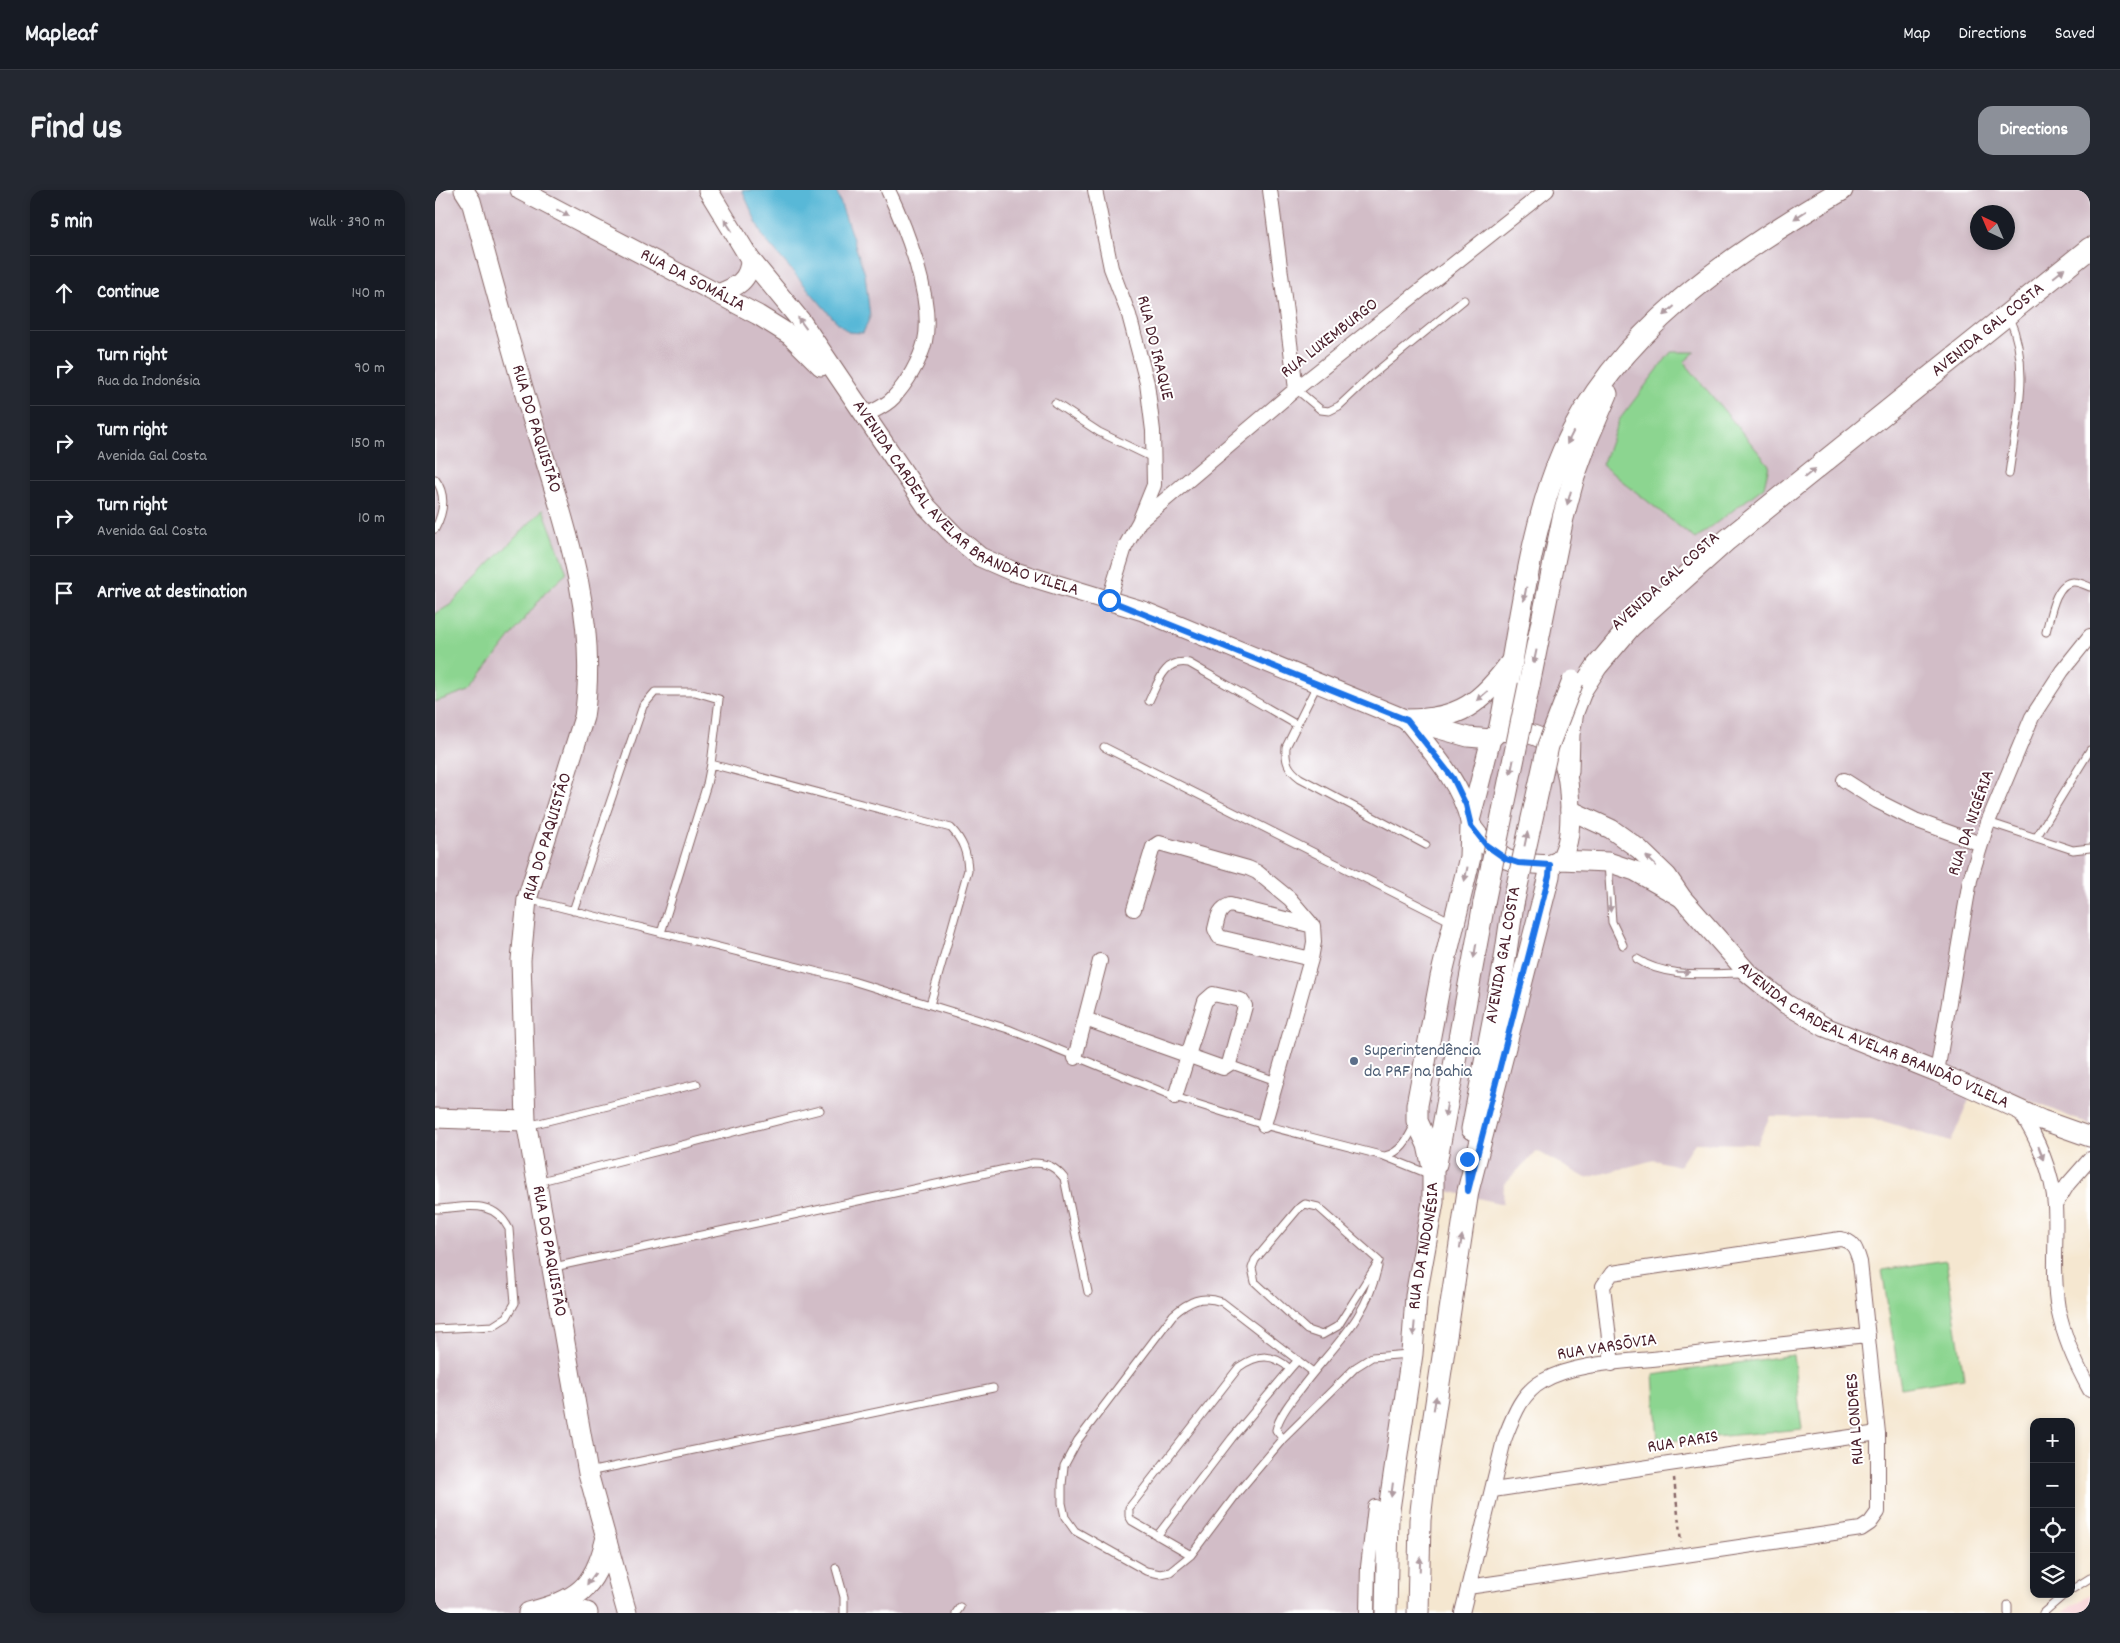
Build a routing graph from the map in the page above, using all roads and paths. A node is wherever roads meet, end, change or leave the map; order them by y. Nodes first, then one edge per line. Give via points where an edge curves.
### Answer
1 (520, 190) edge
2 (708, 190) edge
3 (888, 190) edge
4 (1095, 190) edge
5 (1270, 190) edge
6 (1547, 190) edge
7 (1842, 190) edge
8 (470, 194) edge
9 (2090, 248) edge
10 (750, 259) junction
11 (718, 294) junction
12 (1464, 300) dead end
13 (2008, 315) junction
14 (1625, 355) junction
15 (1296, 389) junction
16 (849, 393) junction
17 (1055, 403) dead end
18 (864, 416) junction
19 (1154, 458) junction
20 (2009, 474) dead end
21 (435, 479) edge
22 (1791, 489) junction
23 (1139, 522) junction
24 (435, 529) edge
25 (2090, 586) edge
26 (1109, 600) junction
27 (2046, 632) dead end
28 (2090, 636) edge
29 (1513, 659) junction
30 (1318, 682) junction
31 (1149, 701) dead end
32 (1407, 720) junction
33 (1297, 725) junction
34 (1495, 735) junction
35 (1104, 747) dead end
36 (2090, 750) edge
37 (711, 764) junction
38 (1568, 771) junction
39 (1844, 780) dead end
40 (1570, 810) junction
41 (1988, 822) junction
42 (1471, 824) junction
43 (2036, 838) junction
44 (1981, 844) junction
45 (1426, 845) dead end
46 (2090, 848) edge
47 (1555, 862) junction
48 (1608, 862) junction
49 (1682, 898) junction
50 (527, 899) junction
51 (1134, 910) dead end
52 (573, 911) junction
53 (1455, 923) junction
54 (1313, 926) junction
55 (661, 933) junction
56 (1623, 945) dead end
57 (1311, 958) junction
58 (1637, 959) dead end
59 (1100, 961) dead end
60 (1748, 973) junction
61 (930, 1005) junction
62 (1085, 1019) junction
63 (1190, 1056) junction
64 (1075, 1058) junction
65 (1229, 1064) junction
66 (1937, 1072) junction
67 (1276, 1081) junction
68 (697, 1084) dead end
69 (1175, 1097) junction
70 (820, 1110) dead end
71 (2019, 1110) junction
72 (435, 1118) edge
73 (1417, 1121) junction
74 (527, 1123) junction
75 (1264, 1125) junction
76 (2090, 1137) edge
77 (1385, 1156) junction
78 (2090, 1158) edge
79 (1434, 1177) junction
80 (536, 1182) junction
81 (1468, 1191) junction
82 (2055, 1205) junction
83 (435, 1209) edge
84 (1379, 1260) junction
85 (551, 1268) junction
86 (1088, 1292) dead end
87 (435, 1329) edge
88 (1868, 1335) junction
89 (1411, 1354) junction
90 (1298, 1360) junction
91 (1612, 1364) junction
92 (1290, 1369) junction
93 (1313, 1372) junction
94 (993, 1388) dead end
95 (2090, 1389) edge
96 (1878, 1432) junction
97 (1283, 1439) junction
98 (1672, 1464) junction
99 (588, 1472) junction
100 (1493, 1490) junction
101 (1375, 1507) dead end
102 (1157, 1536) junction
103 (606, 1541) junction
104 (1191, 1555) junction
105 (1683, 1556) junction
106 (836, 1568) dead end
107 (2090, 1578) edge
108 (1468, 1587) junction
109 (2075, 1587) edge
110 (2060, 1598) edge
111 (559, 1605) junction
112 (529, 1613) edge
113 (587, 1613) edge
114 (627, 1613) edge
115 (844, 1613) edge
116 (1367, 1613) edge
117 (1386, 1613) edge
118 (1418, 1613) edge
119 (1462, 1613) edge
120 (2043, 1613) edge

1 -> 11 main road, RUA DA SOMÁLIA
10 -> 2 main road, AVENIDA CARDEAL AVELAR BRANDÃO VILELA
3 - 18 street via 907,232 917,266 925,306 925,341 910,376 892,399
4 - 19 street, RUA DO IRAQUE via 1111,268 1129,315 1147,383
5 - 15 street
6 - 15 street, RUA LUXEMBURGO
7 -> 14 main road via 1730,261 1682,299
8 - 50 main road, RUA DO PAQUISTÃO via 526,399 571,546 586,638 588,692 584,717
13 -> 9 main road, AVENIDA GAL COSTA
10 - 11 main road via 749,272 740,285
16 -> 10 main road, AVENIDA CARDEAL AVELAR BRANDÃO VILELA via 801,321
11 - 16 main road, RUA DA SOMÁLIA via 790,335
12 - 15 lane via 1339,406 1329,411 1321,410
13 - 20 lane via 2019,347 2023,378
22 -> 13 main road, AVENIDA GAL COSTA
14 -> 29 main road via 1582,414 1563,452 1544,508
14 -> 79 main road, bridge via 1588,438 1563,518 1484,903
15 - 23 street, RUA LUXEMBURGO
16 - 18 main road, AVENIDA CARDEAL AVELAR BRANDÃO VILELA
17 - 19 lane via 1099,432
18 - 26 main road, AVENIDA CARDEAL AVELAR BRANDÃO VILELA via 927,508 981,557 1012,571
19 - 23 street, RUA DO IRAQUE via 1154,485
21 - 24 lane via 443,495 443,507
22 - 38 main road, AVENIDA GAL COSTA via 1678,582 1609,650 1583,689 1573,712
81 -> 22 main road, AVENIDA GAL COSTA, bridge via 1467,1159 1473,1118 1513,904 1548,746 1573,681 1620,619 1698,550 1751,509
23 - 26 street, RUA DO IRAQUE via 1125,547
25 - 27 lane via 2073,582 2065,584 2056,598
26 - 30 main road, AVENIDA CARDEAL AVELAR BRANDÃO VILELA
28 - 41 street, RUA DA NIGÉRIA via 2062,671 2033,717
29 -> 32 main road via 1487,693 1463,710 1430,720
29 - 34 main road
30 - 32 main road, AVENIDA CARDEAL AVELAR BRANDÃO VILELA
30 - 33 lane
31 - 33 lane via 1167,667 1180,661 1189,663
32 - 34 main road, AVENIDA CARDEAL AVELAR BRANDÃO VILELA via 1468,737
32 - 42 main road via 1453,778
33 - 45 lane via 1286,747 1285,759 1290,770
34 - 38 main road, AVENIDA CARDEAL AVELAR BRANDÃO VILELA via 1529,733 1546,741 1557,750
34 - 42 main road
35 - 53 lane
36 - 43 lane
37 - 52 lane via 719,699 695,692 655,692 643,706
37 - 55 lane
37 - 61 lane via 951,828 961,839 967,853 968,870
38 - 40 main road, AVENIDA GAL COSTA
39 - 44 street via 1915,820
40 - 47 main road, AVENIDA GAL COSTA via 1568,839
49 -> 40 main road, AVENIDA CARDEAL AVELAR BRANDÃO VILELA via 1667,876 1639,849 1611,829
41 - 43 lane
41 - 44 street, RUA DA NIGÉRIA
42 - 47 main road via 1486,845 1506,859 1518,863
42 -> 53 main road via 1470,857
43 - 46 lane via 2073,850
44 - 66 street, RUA DA NIGÉRIA via 1969,880
47 - 48 main road, AVENIDA CARDEAL AVELAR BRANDÃO VILELA
47 - 81 main road, AVENIDA GAL COSTA
48 - 49 main road, AVENIDA CARDEAL AVELAR BRANDÃO VILELA via 1635,871
48 -> 56 lane via 1612,922
49 - 60 main road, AVENIDA CARDEAL AVELAR BRANDÃO VILELA
50 - 52 lane
50 - 74 main road, RUA DO PAQUISTÃO via 521,960
51 - 54 street via 1153,847 1159,842 1248,868 1290,900
52 - 55 lane
53 - 73 main road via 1441,977
54 - 57 street
54 - 57 street via 1230,905 1219,913 1215,930 1219,937
55 - 61 lane via 846,979
57 - 67 street
58 -> 60 lane via 1647,966 1672,972
59 - 62 street
60 - 66 main road, AVENIDA CARDEAL AVELAR BRANDÃO VILELA via 1785,1004 1825,1027
61 - 64 lane via 1008,1030
62 - 63 street
62 - 64 street
63 - 65 street via 1223,1068
63 - 65 street via 1205,1001 1213,994 1236,998 1245,1006
63 - 69 street
64 - 69 lane
65 - 67 lane
66 - 71 main road, AVENIDA CARDEAL AVELAR BRANDÃO VILELA
67 - 75 street
68 - 74 lane
69 - 75 lane
70 - 80 lane
71 - 76 main road, AVENIDA CARDEAL AVELAR BRANDÃO VILELA
71 -> 82 street via 2030,1126 2043,1157
72 - 74 main road
73 - 77 lane via 1399,1149
73 - 79 main road, RUA DA INDONÉSIA via 1428,1145
74 - 80 main road, RUA DO PAQUISTÃO
75 - 77 lane
77 - 79 lane
78 - 82 street
79 -> 89 main road, RUA DA INDONÉSIA
80 - 85 main road, RUA DO PAQUISTÃO
118 -> 81 main road, RUA DA INDONÉSIA via 1425,1476
82 - 95 street via 2054,1274 2058,1308 2071,1352
83 - 87 lane via 488,1207 504,1218 509,1228 515,1303 507,1318 493,1326
84 - 84 lane via 1318,1206 1305,1204 1298,1208 1255,1260 1252,1275 1255,1282 1307,1330 1322,1335 1338,1326
84 - 93 lane via 1366,1305 1344,1337
85 - 86 lane via 1045,1163 1056,1168 1064,1178
85 - 99 main road, RUA DO PAQUISTÃO
88 - 91 street, RUA VARSŌVIA
88 - 91 street, RUA LONDRES via 1860,1262 1855,1247 1848,1240 1840,1239 1612,1274 1603,1286
88 - 96 street, RUA LONDRES
89 - 97 lane via 1373,1357 1361,1363
89 -> 117 main road, RUA DA INDONÉSIA via 1388,1516
90 - 92 lane
90 - 93 lane
90 - 104 lane via 1222,1302 1210,1298 1197,1299 1173,1315 1077,1440 1064,1466 1062,1485 1065,1517 1075,1531 1146,1571 1160,1574 1170,1572
91 - 100 street, RUA VARSŌVIA via 1559,1373 1526,1395 1514,1412 1504,1440
92 - 102 lane
92 - 102 lane via 1265,1356 1256,1357 1239,1367 1129,1508 1132,1521
93 - 97 lane via 1279,1420 1276,1430
94 - 99 lane
96 - 98 street, RUA PARIS
96 - 105 street, RUA LONDRES via 1878,1512 1861,1529
97 - 104 lane
98 - 100 street, RUA PARIS
98 - 105 path
99 - 103 main road, RUA DO PAQUISTÃO
100 - 108 street, RUA VARSŌVIA
101 - 116 street via 1368,1566
102 - 104 lane
103 -> 111 main road via 594,1577 583,1590
103 - 114 main road, RUA DO PAQUISTÃO
105 - 108 street, RUA LONDRES
106 - 115 lane via 844,1597
107 - 109 lane
108 - 119 street, RUA VARSŌVIA
110 - 120 lane
111 - 112 main road
111 - 113 main road

